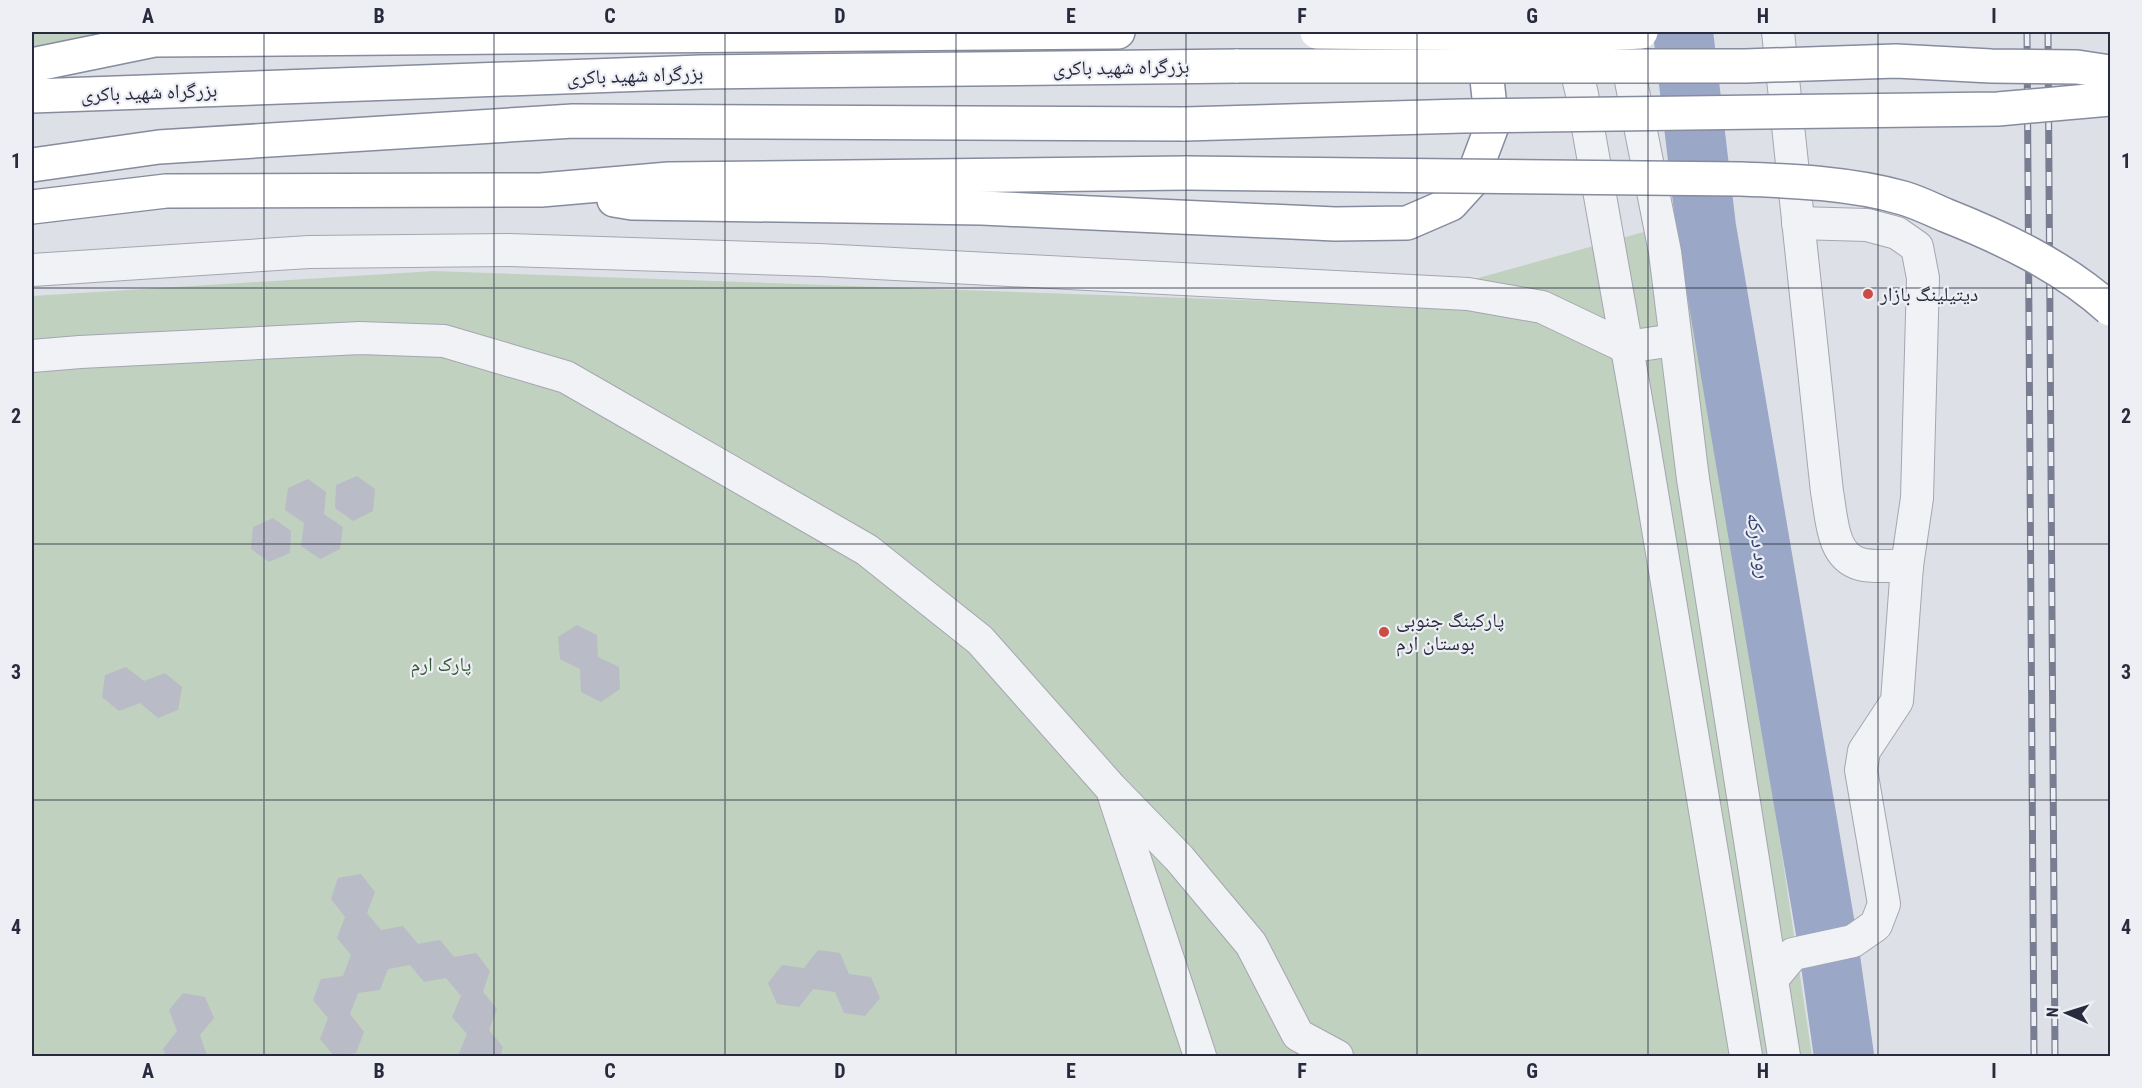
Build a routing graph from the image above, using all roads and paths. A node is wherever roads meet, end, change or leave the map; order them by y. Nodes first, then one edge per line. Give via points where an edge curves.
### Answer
1 (223, 32) edge
2 (1118, 32) edge
3 (1317, 32) edge
4 (1466, 32) edge
5 (1566, 32) edge
6 (1621, 32) edge
7 (1641, 32) edge
8 (1778, 32) edge
9 (162, 36) edge
10 (32, 65) edge
11 (2110, 72) edge
12 (32, 96) edge
13 (2110, 99) edge
14 (32, 165) edge
15 (541, 190) junction
16 (32, 207) edge
17 (1798, 223) junction
18 (32, 270) edge
19 (2110, 309) edge
20 (1675, 340) junction
21 (1626, 347) junction
22 (32, 356) edge
23 (1693, 478) junction
24 (1651, 486) junction
25 (1907, 566) junction
26 (1111, 788) junction
27 (1773, 978) junction
28 (1303, 1046) edge
29 (1200, 1056) edge
30 (1337, 1056) edge
31 (1746, 1056) edge
32 (1784, 1056) edge

1 - 9 highway
2 - 9 highway
3 - 7 highway, bridge
4 - 15 highway via 1486,70 1492,126 1471,182 1451,204 1407,223 1335,224 982,208 632,203
5 - 21 lane via 1582,94
6 - 20 lane via 1665,252
8 - 17 lane
9 - 10 highway
11 - 12 highway, بزرگراه شهید باکری, bridge via 1896,61 1745,66 701,72
13 - 14 highway, bridge via 1998,109 1185,124 573,121 159,147
15 - 16 highway via 166,191
15 - 19 highway, bridge via 669,179 1187,173 1819,182 1903,198 1970,224 2068,276
17 - 25 lane via 1827,492 1837,543 1845,558 1861,564
17 - 25 lane via 1867,225 1897,233 1917,247 1923,278 1918,475
18 - 21 lane via 309,252 508,250 819,260 1468,294 1542,307
20 - 21 lane
20 - 23 lane
21 - 24 lane
22 - 26 lane via 360,338 444,341 566,377 867,550 980,640
23 - 24 lane
23 - 27 lane
24 - 31 lane
25 - 27 lane via 1897,701 1864,751 1861,770 1884,904 1876,925 1853,941 1793,954
26 - 28 lane via 1179,858 1251,944
26 - 29 lane
27 - 32 lane
28 - 30 lane

